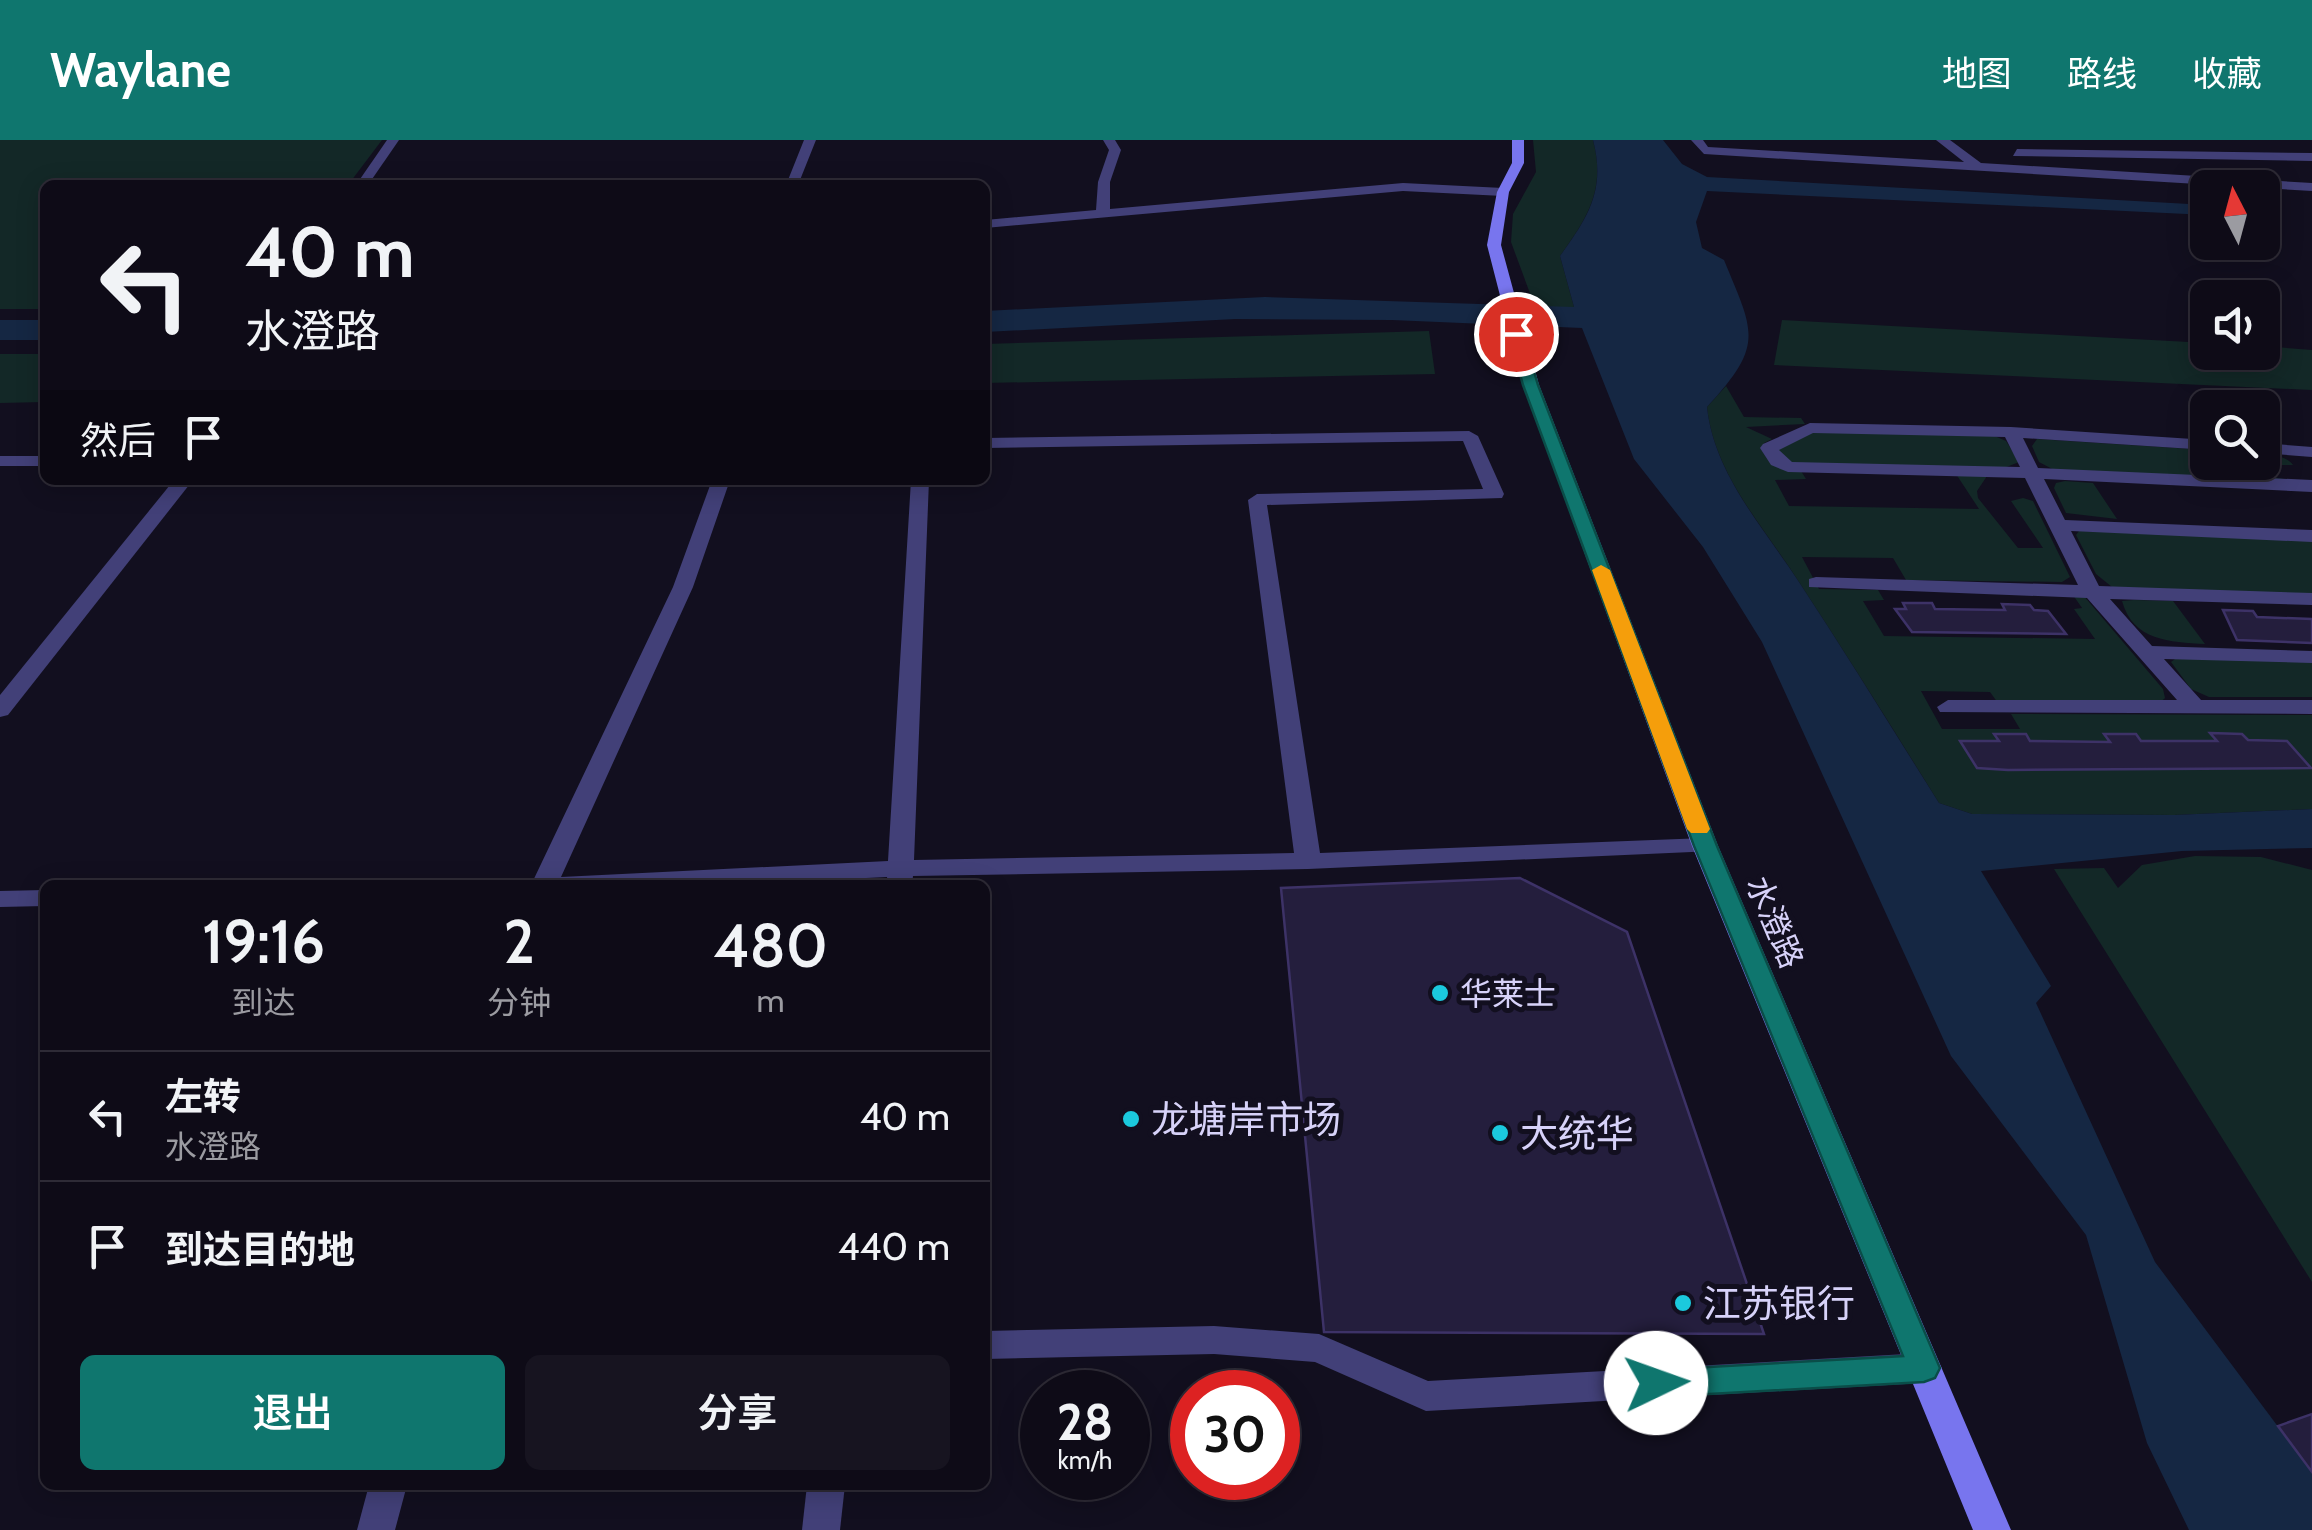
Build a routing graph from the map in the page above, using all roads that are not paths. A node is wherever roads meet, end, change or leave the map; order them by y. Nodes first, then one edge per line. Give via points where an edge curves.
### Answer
1 (393, 140) edge
2 (810, 140) edge
3 (1109, 140) edge
4 (1518, 140) edge
5 (1697, 140) edge
6 (1942, 140) edge
7 (1961, 152) junction
8 (2312, 157) edge
9 (1977, 166) junction
10 (365, 180) edge
11 (794, 180) edge
12 (2312, 187) edge
13 (1502, 192) junction
14 (1103, 212) junction
15 (990, 223) edge
16 (2012, 432) junction
17 (990, 443) edge
18 (2190, 444) edge
19 (2280, 450) edge
20 (2305, 452) edge
21 (40, 460) edge
22 (0, 462) edge
23 (2312, 468) edge
24 (2031, 474) junction
25 (180, 485) edge
26 (719, 485) edge
27 (920, 485) edge
28 (2312, 486) edge
29 (2058, 525) junction
30 (2312, 536) edge
31 (1816, 584) dead end
32 (2091, 590) junction
33 (2312, 599) edge
34 (2147, 652) junction
35 (2312, 657) edge
36 (1948, 707) dead end
37 (2195, 707) junction
38 (2312, 707) edge
39 (0, 710) edge
40 (1705, 846) junction
41 (1308, 862) junction
42 (901, 876) edge
43 (546, 880) edge
44 (748, 880) edge
45 (40, 898) edge
46 (0, 899) edge
47 (990, 1344) edge
48 (1924, 1368) junction
49 (387, 1490) edge
50 (825, 1490) edge
51 (376, 1530) edge
52 (821, 1530) edge
53 (1992, 1530) edge

1 - 10 street
2 - 11 street
3 - 14 street via 1115,150
4 - 13 street, 水澄路 via 1518,162
5 - 9 street via 1704,150
6 - 7 street
7 - 8 street
7 - 9 street
9 - 12 street
13 - 14 street via 1403,187
13 - 40 street, 水澄路 via 1494,245 1530,385
14 - 15 street
16 - 18 street
16 - 24 street
16 - 24 street via 1810,428 1770,448 1770,454 1788,467
17 - 41 street via 1469,436 1495,494 1257,500
19 - 20 street
20 - 23 street
21 - 22 street
24 - 28 street
24 - 29 street
25 - 39 street
26 - 43 street via 683,587
27 - 42 street
29 - 30 street
29 - 32 street
31 - 32 street
32 - 33 street
32 - 34 street
34 - 35 street
34 - 37 street
36 - 37 street
37 - 38 street
40 - 41 street
40 - 48 street, 水澄路
41 - 42 street
42 - 44 street
45 - 46 street
47 - 48 street via 1214,1340 1319,1348 1426,1396
48 - 53 street, 水澄路
49 - 51 street
50 - 52 street

